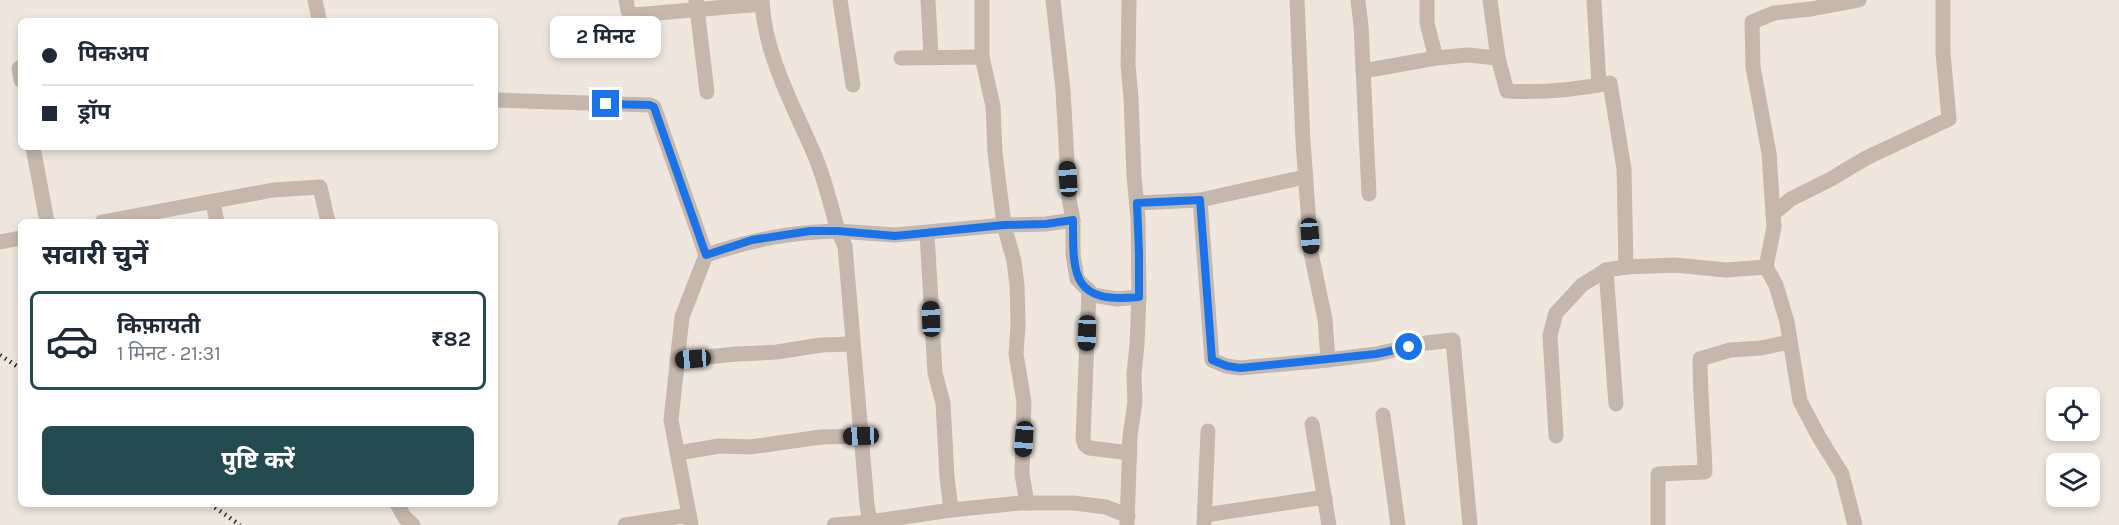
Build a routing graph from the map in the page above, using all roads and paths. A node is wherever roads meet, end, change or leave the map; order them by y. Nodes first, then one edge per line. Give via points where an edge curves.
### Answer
1 (315, 0) edge
2 (626, 0) edge
3 (840, 0) edge
4 (928, 0) edge
5 (982, 0) edge
6 (1053, 0) edge
7 (1129, 0) edge
8 (1297, 0) edge
9 (1358, 0) edge
10 (1427, 0) edge
11 (1490, 0) edge
12 (1594, 0) edge
13 (1859, 0) edge
14 (1943, 0) edge
15 (762, 2) edge
16 (697, 5) edge
17 (319, 18) edge
18 (931, 57) junction
19 (982, 57) junction
20 (901, 58) dead end
21 (1436, 58) junction
22 (1498, 58) junction
23 (1363, 71) junction
24 (853, 85) dead end
25 (1599, 85) junction
26 (708, 92) dead end
27 (498, 100) edge
28 (34, 150) edge
29 (1305, 177) junction
30 (1369, 194) dead end
31 (1200, 200) junction
32 (213, 202) junction
33 (1137, 203) junction
34 (1773, 214) junction
35 (46, 219) edge
36 (130, 219) edge
37 (216, 219) edge
38 (326, 219) edge
39 (1073, 220) junction
40 (1004, 225) junction
41 (838, 231) junction
42 (927, 233) junction
43 (18, 239) edge
44 (0, 242) edge
45 (706, 255) junction
46 (1626, 267) junction
47 (1766, 267) junction
48 (1606, 270) junction
49 (1089, 290) junction
50 (1139, 297) junction
51 (1789, 342) junction
52 (852, 344) junction
53 (677, 360) junction
54 (1328, 360) junction
55 (1616, 404) dead end
56 (1383, 415) dead end
57 (1312, 424) dead end
58 (1208, 431) dead end
59 (861, 436) junction
60 (1556, 436) dead end
61 (678, 453) junction
62 (1130, 453) junction
63 (1325, 497) junction
64 (1027, 503) junction
65 (399, 507) edge
66 (951, 510) junction
67 (690, 520) edge
68 (1127, 520) edge
69 (1204, 520) edge
70 (870, 522) junction
71 (413, 525) edge
72 (625, 525) edge
73 (834, 525) edge
74 (1329, 525) edge
75 (1398, 525) edge
76 (1470, 525) edge
77 (1658, 525) edge
78 (1855, 525) edge

1 - 17 street
2 - 16 street via 634,15
3 - 24 street
4 - 18 street
5 - 19 street
6 - 39 street
7 - 33 street via 1128,64
8 - 29 street
9 - 23 street
10 - 21 street via 1427,23
11 - 22 street
12 - 25 street
13 - 34 street via 1774,13 1752,21 1753,67 1769,153
14 - 34 street via 1949,119 1866,158 1791,199
15 - 16 street
15 - 41 street via 777,66 828,192
16 - 26 street
18 - 19 street
18 - 20 street
19 - 40 street via 993,106
21 - 22 street
21 - 23 street
22 - 25 street via 1508,91 1573,91
23 - 30 street
25 - 46 street via 1610,83 1624,169
27 - 45 street via 654,107
28 - 35 street
29 - 31 street
29 - 54 street via 1311,253 1325,319
31 - 33 street
31 - 54 street via 1212,360 1240,368
32 - 36 street
32 - 37 street
32 - 38 street via 273,190 320,187
33 - 50 street
34 - 47 street
39 - 40 street
39 - 49 street via 1077,279
40 - 42 street
40 - 64 street via 1017,285 1016,354 1024,402 1022,474
41 - 42 street via 895,236
41 - 45 street via 752,240
41 - 52 street via 845,246
42 - 66 street via 935,374 943,403
43 - 44 street
45 - 53 street via 682,317
46 - 47 street
46 - 48 street
47 - 51 street via 1776,285
48 - 55 street
48 - 60 street via 1582,285 1556,313 1550,335
49 - 50 street via 1093,295 1118,299
49 - 62 street via 1083,439 1089,448
50 - 62 street
51 - 77 street via 1700,358 1705,472 1658,474
51 - 78 street via 1800,401 1842,474
52 - 53 street
52 - 59 street
53 - 61 street via 671,420
54 - 76 street via 1454,340
56 - 75 street
57 - 63 street
58 - 69 street
59 - 61 street via 750,447 719,446
59 - 70 street
61 - 67 street
62 - 68 street
63 - 69 street
63 - 74 street
64 - 66 street
64 - 68 street via 1106,507
65 - 71 street
66 - 70 street
67 - 72 street
70 - 73 street

